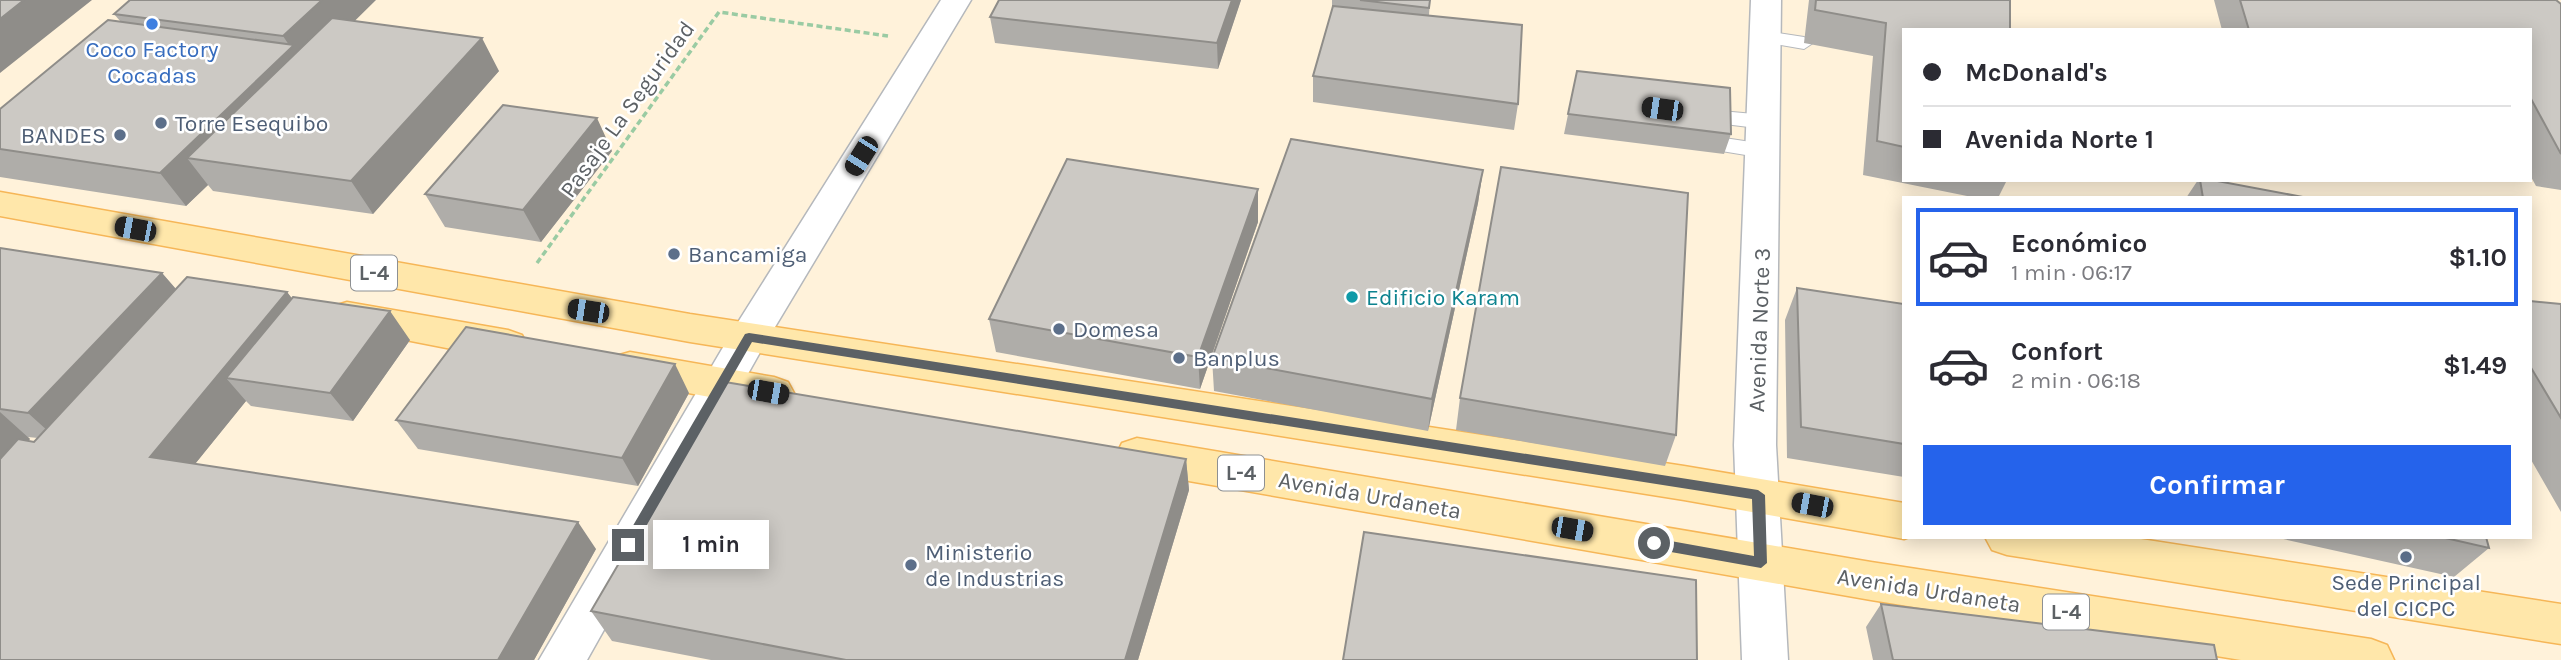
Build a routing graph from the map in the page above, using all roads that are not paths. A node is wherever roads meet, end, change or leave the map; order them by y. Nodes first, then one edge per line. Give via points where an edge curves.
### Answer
1 (956, 0) edge
2 (1766, 0) edge
3 (1764, 37) junction
4 (1804, 43) dead end
5 (1675, 111) edge
6 (1765, 136) junction
7 (1674, 138) edge
8 (0, 204) edge
9 (311, 310) edge
10 (749, 337) junction
11 (541, 351) edge
12 (595, 361) edge
13 (722, 384) junction
14 (814, 400) edge
15 (1103, 449) edge
16 (1758, 495) junction
17 (1902, 521) edge
18 (2020, 539) edge
19 (1761, 563) junction
20 (2561, 624) edge
21 (562, 660) edge
22 (1765, 660) edge
23 (2371, 660) edge

1 - 10 street
2 - 3 street, Avenida Norte 3
3 - 4 lane
3 - 6 street, Avenida Norte 3
5 - 6 lane
6 - 7 lane
6 - 16 street, Avenida Norte 3 via 1755,445
8 - 10 main road, L-4
9 - 11 main road, L-4
10 - 13 street
10 - 16 main road, L-4
12 - 13 main road
13 - 14 main road
13 - 21 street
15 - 19 main road, Avenida Urdaneta / L-4
16 - 17 main road, L-4
16 - 19 street, Avenida Norte 3
18 - 20 main road
19 - 22 street, Avenida Norte 3
19 - 23 main road, Avenida Urdaneta / L-4

